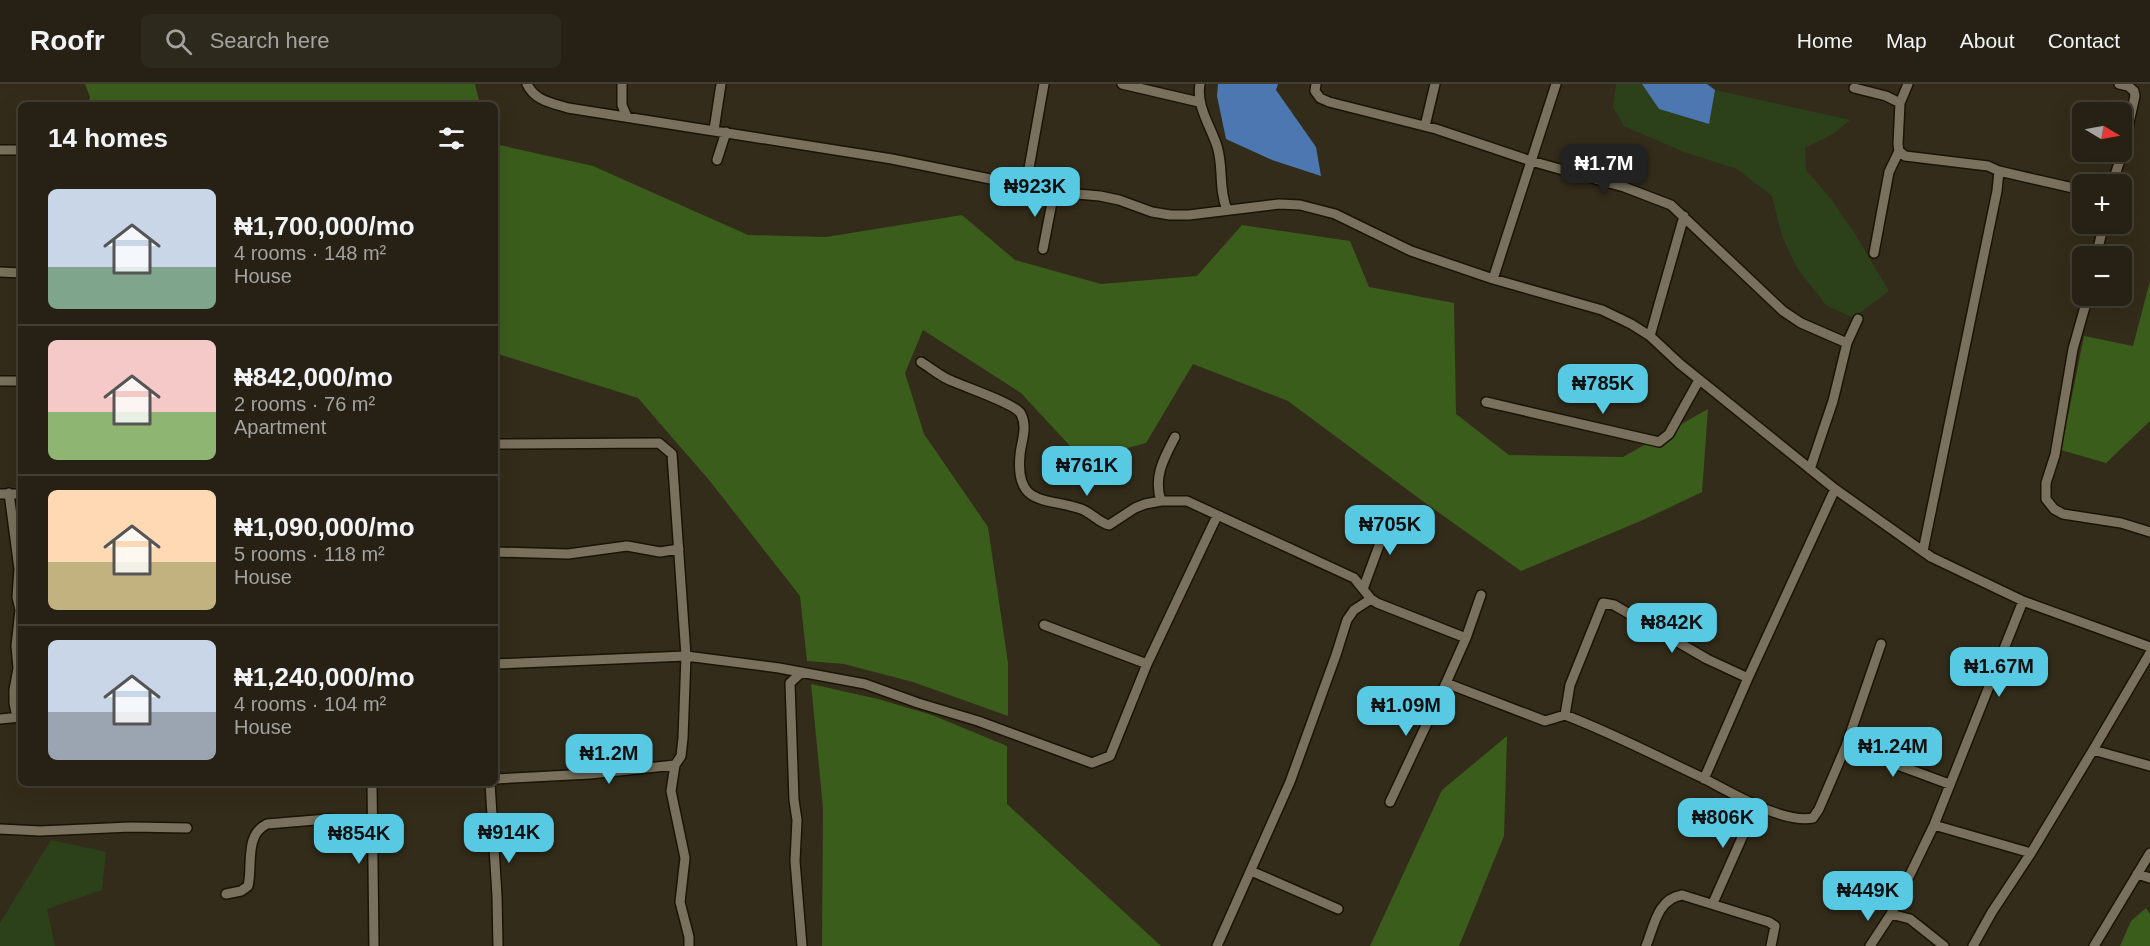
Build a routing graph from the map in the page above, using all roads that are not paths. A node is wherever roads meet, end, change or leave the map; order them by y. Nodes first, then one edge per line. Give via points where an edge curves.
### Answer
1 (527, 84) edge
2 (622, 84) edge
3 (721, 84) edge
4 (1044, 84) edge
5 (1122, 84) edge
6 (1200, 84) edge
7 (1316, 84) edge
8 (1435, 84) edge
9 (1556, 84) edge
10 (1908, 84) edge
11 (2119, 84) edge
12 (1854, 88) dead end
13 (1199, 102) junction
14 (1900, 103) junction
15 (627, 117) junction
16 (1425, 126) junction
17 (714, 130) junction
18 (726, 132) junction
19 (0, 150) edge
20 (18, 150) edge
21 (1899, 152) junction
22 (717, 160) dead end
23 (1531, 161) junction
24 (1999, 171) junction
25 (2115, 174) edge
26 (1026, 185) junction
27 (2072, 188) edge
28 (1054, 192) junction
29 (1227, 210) junction
30 (1684, 216) junction
31 (1043, 249) dead end
32 (1874, 253) dead end
33 (0, 272) edge
34 (18, 274) edge
35 (1493, 279) junction
36 (2085, 306) edge
37 (1857, 319) dead end
38 (1650, 336) junction
39 (1847, 343) junction
40 (921, 362) dead end
41 (1699, 380) junction
42 (0, 381) edge
43 (18, 381) edge
44 (1486, 402) dead end
45 (1175, 437) dead end
46 (498, 444) edge
47 (1810, 469) junction
48 (1835, 489) junction
49 (4, 494) edge
50 (1161, 501) junction
51 (1391, 513) dead end
52 (1217, 516) junction
53 (2150, 532) edge
54 (679, 549) junction
55 (1923, 551) junction
56 (498, 552) edge
57 (18, 564) edge
58 (18, 583) edge
59 (1363, 589) junction
60 (1481, 596) dead end
61 (1371, 599) junction
62 (18, 601) edge
63 (2023, 601) junction
64 (1044, 625) dead end
65 (18, 628) edge
66 (1466, 638) junction
67 (1881, 644) dead end
68 (2150, 647) edge
69 (2150, 653) edge
70 (686, 656) junction
71 (498, 664) edge
72 (1147, 664) junction
73 (18, 668) edge
74 (18, 668) edge
75 (802, 672) junction
76 (1748, 678) junction
77 (1446, 683) junction
78 (18, 714) edge
79 (1565, 715) junction
80 (18, 717) edge
81 (0, 719) edge
82 (1846, 746) junction
83 (2093, 750) junction
84 (675, 765) junction
85 (2150, 766) edge
86 (1704, 779) junction
87 (498, 780) edge
88 (1949, 784) junction
89 (372, 786) edge
90 (490, 786) edge
91 (1390, 802) dead end
92 (1756, 806) junction
93 (372, 824) junction
94 (1934, 825) junction
95 (187, 828) dead end
96 (0, 829) edge
97 (2031, 853) junction
98 (2150, 853) edge
99 (1251, 871) junction
100 (2137, 874) junction
101 (2150, 878) edge
102 (226, 894) dead end
103 (1713, 903) junction
104 (1338, 909) dead end
105 (1891, 914) junction
106 (374, 946) edge
107 (498, 946) edge
108 (689, 946) edge
109 (802, 946) edge
110 (1217, 946) edge
111 (1646, 946) edge
112 (1771, 946) edge
113 (1870, 946) edge
114 (1944, 946) edge
115 (1973, 946) edge
116 (2094, 946) edge

1 - 15 street via 544,101
2 - 15 street via 622,105
3 - 17 street
4 - 26 street
5 - 13 street
6 - 13 street
7 - 16 street via 1320,98 1329,102
8 - 16 street
9 - 23 street
10 - 14 street
11 - 25 street via 2128,86 2135,96
12 - 14 street
13 - 29 street via 1217,146 1221,195
14 - 21 street
15 - 17 street
16 - 23 street
17 - 18 street
18 - 22 street
18 - 26 street
19 - 20 street
21 - 24 street
21 - 32 street via 1889,172
23 - 30 street via 1624,187 1671,205
23 - 35 street
24 - 27 street
24 - 55 street
26 - 28 street
28 - 29 street via 1119,200 1152,213 1170,215
28 - 31 street
29 - 35 street via 1300,204 1335,214 1411,251
30 - 38 street
30 - 39 street via 1783,311
33 - 34 street
35 - 38 street via 1602,310
36 - 53 street via 2073,350 2046,499 2063,514
37 - 39 street
38 - 41 street
39 - 47 street
40 - 50 street via 950,381 1016,408 1024,431 1019,474 1028,493 1040,500 1070,505 1109,525 1135,508
41 - 44 street via 1670,434 1659,441
41 - 47 street
42 - 43 street
45 - 50 street via 1158,474
46 - 54 street via 659,443 672,453
47 - 48 street
48 - 55 street
48 - 76 street
49 - 57 street
50 - 52 street via 1188,501
51 - 59 street
52 - 59 street via 1354,578
52 - 72 street
54 - 56 street via 660,552 627,546 568,554
54 - 70 street
55 - 63 street
58 - 62 street
59 - 61 street
60 - 66 street
61 - 66 street
61 - 99 street via 1347,620 1290,782
63 - 68 street
63 - 88 street
64 - 72 street
65 - 73 street
66 - 77 street
67 - 82 street
69 - 83 street
70 - 71 street
70 - 75 street
70 - 84 street via 683,738 681,756
72 - 75 street via 1110,756 1092,763 865,684
74 - 78 street via 14,690
75 - 109 street via 790,683 797,820 795,861
76 - 79 street via 1614,605 1603,603 1570,686
76 - 86 street
77 - 79 street via 1545,721
77 - 91 street
79 - 86 street
80 - 81 street
82 - 88 street
82 - 92 street via 1813,818 1804,820
83 - 85 street
83 - 97 street
84 - 87 street
84 - 108 street via 671,791 685,858 680,902
86 - 92 street
88 - 94 street
89 - 93 street
90 - 107 street
92 - 103 street
93 - 102 street via 328,819 260,827 251,846 248,886
93 - 106 street
94 - 97 street
94 - 105 street
95 - 96 street
97 - 115 street
98 - 100 street
99 - 104 street
99 - 110 street
100 - 101 street
100 - 116 street
103 - 111 street via 1687,895 1675,896 1660,908
103 - 112 street via 1775,926
105 - 113 street
105 - 114 street via 1910,919

